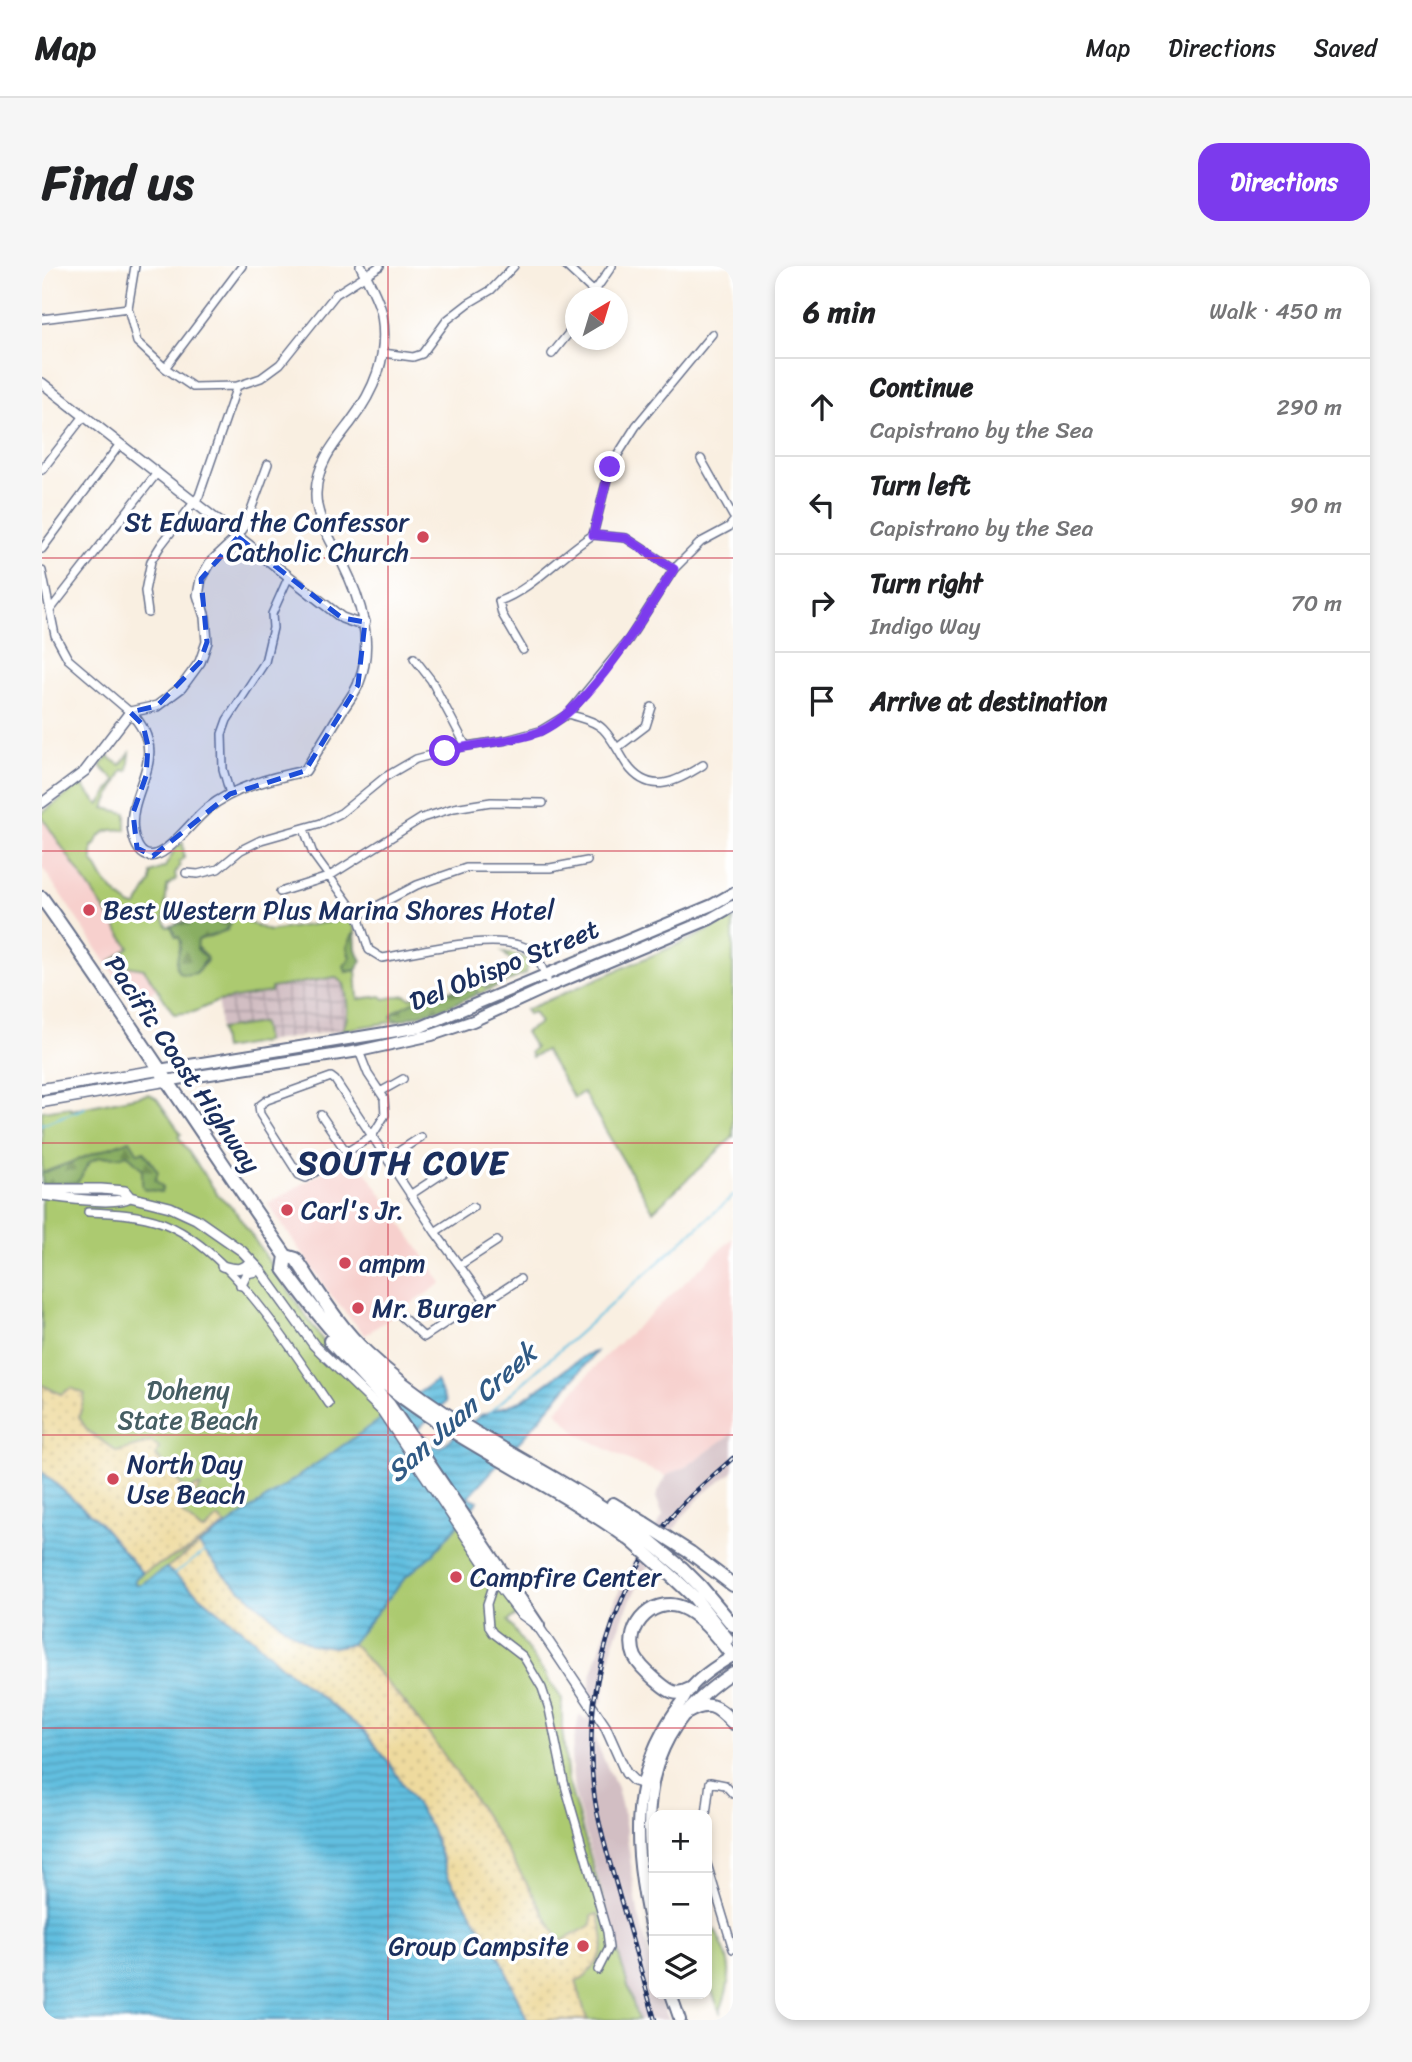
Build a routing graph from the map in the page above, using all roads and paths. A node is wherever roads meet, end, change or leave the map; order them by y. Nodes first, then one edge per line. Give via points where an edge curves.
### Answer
1 (135, 266) edge
2 (242, 266) edge
3 (380, 266) edge
4 (514, 266) edge
5 (566, 266) edge
6 (612, 266) edge
7 (363, 271) edge
8 (585, 287) edge
9 (596, 287) edge
10 (128, 308) junction
11 (42, 319) edge
12 (712, 334) dead end
13 (565, 338) edge
14 (383, 353) junction
15 (552, 354) dead end
16 (164, 368) junction
17 (43, 386) edge
18 (237, 386) junction
19 (84, 416) junction
20 (120, 444) junction
21 (701, 459) dead end
22 (268, 464) dead end
23 (42, 470) edge
24 (157, 473) junction
25 (194, 501) junction
26 (733, 516) edge
27 (733, 523) edge
28 (593, 535) junction
29 (238, 537) junction
30 (42, 548) edge
31 (674, 569) junction
32 (42, 571) edge
33 (289, 576) junction
34 (51, 610) junction
35 (148, 613) dead end
36 (365, 622) junction
37 (523, 650) dead end
38 (414, 658) dead end
39 (652, 707) dead end
40 (130, 712) junction
41 (568, 714) junction
42 (466, 746) junction
43 (617, 748) junction
44 (703, 765) dead end
45 (230, 794) junction
46 (42, 803) edge
47 (543, 803) dead end
48 (304, 829) junction
49 (587, 861) dead end
50 (186, 873) dead end
51 (328, 877) junction
52 (280, 892) dead end
53 (733, 893) edge
54 (42, 898) edge
55 (733, 906) edge
56 (358, 916) junction
57 (545, 975) junction
58 (550, 986) junction
59 (359, 1051) junction
60 (162, 1076) junction
61 (402, 1079) dead end
62 (42, 1089) edge
63 (380, 1092) junction
64 (42, 1102) edge
65 (321, 1115) dead end
66 (372, 1136) junction
67 (421, 1137) dead end
68 (347, 1153) junction
69 (387, 1159) junction
70 (451, 1168) dead end
71 (42, 1193) edge
72 (410, 1195) junction
73 (130, 1197) junction
74 (473, 1207) dead end
75 (88, 1212) dead end
76 (435, 1232) junction
77 (497, 1241) dead end
78 (286, 1256) junction
79 (251, 1260) junction
80 (460, 1265) junction
81 (222, 1266) junction
82 (260, 1270) junction
83 (520, 1279) dead end
84 (241, 1285) junction
85 (486, 1302) junction
86 (314, 1310) junction
87 (401, 1316) dead end
88 (405, 1393) junction
89 (329, 1404) dead end
90 (386, 1408) junction
91 (545, 1474) junction
92 (469, 1531) junction
93 (638, 1532) junction
94 (679, 1574) junction
95 (495, 1580) junction
96 (733, 1585) edge
97 (733, 1625) edge
98 (538, 1626) junction
99 (727, 1644) edge
100 (733, 1656) edge
101 (733, 1671) edge
102 (690, 1689) junction
103 (686, 1713) junction
104 (733, 1723) edge
105 (647, 1785) junction
106 (733, 1794) edge
107 (707, 1810) edge
108 (652, 1873) edge
109 (710, 1873) edge
110 (653, 1936) edge
111 (733, 1949) edge
112 (598, 1970) dead end
113 (674, 1999) edge
114 (680, 2020) edge

1 - 10 street
2 - 16 street
3 - 7 street
4 - 14 street via 491,290 447,320 422,354
5 - 8 street
6 - 9 street
7 - 14 street via 382,314
7 - 18 street via 337,294 280,364 261,378
10 - 11 street
10 - 16 street via 137,342
12 - 28 street via 636,426 610,467
13 - 15 street
14 - 36 street via 365,403 326,453 316,496 326,532 354,587
16 - 18 street via 192,387
17 - 19 street
18 - 25 street
19 - 20 street
19 - 23 street
20 - 24 street
20 - 30 street
21 - 26 street
22 - 29 street
24 - 25 street
24 - 34 street
25 - 29 street
25 - 35 street via 151,561 145,592
27 - 31 street via 701,542
28 - 31 street via 626,538
28 - 37 street via 511,597 499,601
29 - 33 street
29 - 40 street via 210,563 201,579 198,595 207,642 200,662 181,688 156,706
31 - 41 street via 629,639
32 - 34 street
33 - 36 street via 342,618
33 - 45 street via 272,614 265,662 222,734 223,769
34 - 40 street via 55,635 68,659
36 - 45 street via 365,657 358,685 305,771
38 - 42 street
39 - 43 street via 646,726
40 - 45 street via 143,725 148,746 146,776 133,813 137,848 145,855 163,852 195,819
40 - 46 street via 85,771
41 - 42 street via 540,731
41 - 43 street via 596,724
42 - 48 street via 416,759 365,791 341,813
43 - 44 street via 629,768 645,780 668,785
47 - 51 street via 491,802 422,818
48 - 50 street via 261,840 218,869
48 - 51 street
49 - 56 street via 550,868 466,868 417,885
51 - 52 street
51 - 56 street
53 - 57 main road, Del Obispo Street
54 - 60 highway, Pacific Coast Highway
55 - 58 main road, Del Obispo Street
56 - 57 street via 369,950 382,958 490,942 527,948 536,955
57 - 58 street
57 - 60 main road, Del Obispo Street via 421,1027
58 - 59 main road, Del Obispo Street via 454,1028
59 - 60 main road, Del Obispo Street
59 - 63 street
60 - 62 main road
60 - 64 main road
60 - 78 highway, Pacific Coast Highway
61 - 63 street
63 - 66 street via 385,1115
65 - 68 street
66 - 68 street
66 - 68 street via 331,1077 260,1106 260,1114 299,1175 306,1178
66 - 69 street
67 - 69 street
69 - 72 street
70 - 72 street
71 - 73 street via 82,1191
71 - 73 street via 111,1200
72 - 76 street
73 - 79 street via 170,1206 196,1219
74 - 76 street
75 - 81 street via 161,1222 188,1236
76 - 80 street
77 - 80 street
78 - 86 highway, Pacific Coast Highway via 284,1269
78 - 88 highway, Pacific Coast Highway via 296,1259 339,1321
79 - 81 street via 242,1269
79 - 82 street
80 - 85 street
81 - 84 street
82 - 84 street via 247,1273
82 - 90 street via 314,1345
83 - 85 street
84 - 89 street via 264,1310
85 - 87 street via 424,1337
86 - 88 highway, Pacific Coast Highway via 355,1356
86 - 90 highway via 324,1334
88 - 91 highway, Pacific Coast Highway
88 - 91 highway, Pacific Coast Highway via 436,1421
90 - 92 highway
91 - 93 highway
91 - 93 highway, Pacific Coast Highway via 595,1514
92 - 95 street
92 - 98 highway
93 - 94 highway, Pacific Coast Highway, bridge
93 - 96 highway, bridge via 691,1553
94 - 97 highway, Pacific Coast Highway via 701,1587
94 - 99 highway, Pacific Coast Highway
95 - 98 street via 520,1613
95 - 112 street via 487,1604 489,1627 528,1662 547,1702 564,1782 607,1932 609,1948
98 - 105 street via 605,1726 626,1773
99 - 100 highway
99 - 102 highway via 688,1610 673,1605 649,1611 637,1624 632,1647 639,1663 676,1694
100 - 102 main road
101 - 103 main road
102 - 105 main road via 652,1751
103 - 104 highway via 711,1705
103 - 105 main road
105 - 108 main road
105 - 110 main road via 638,1830 643,1894
106 - 107 street via 724,1785 710,1782
109 - 111 street
113 - 114 main road

